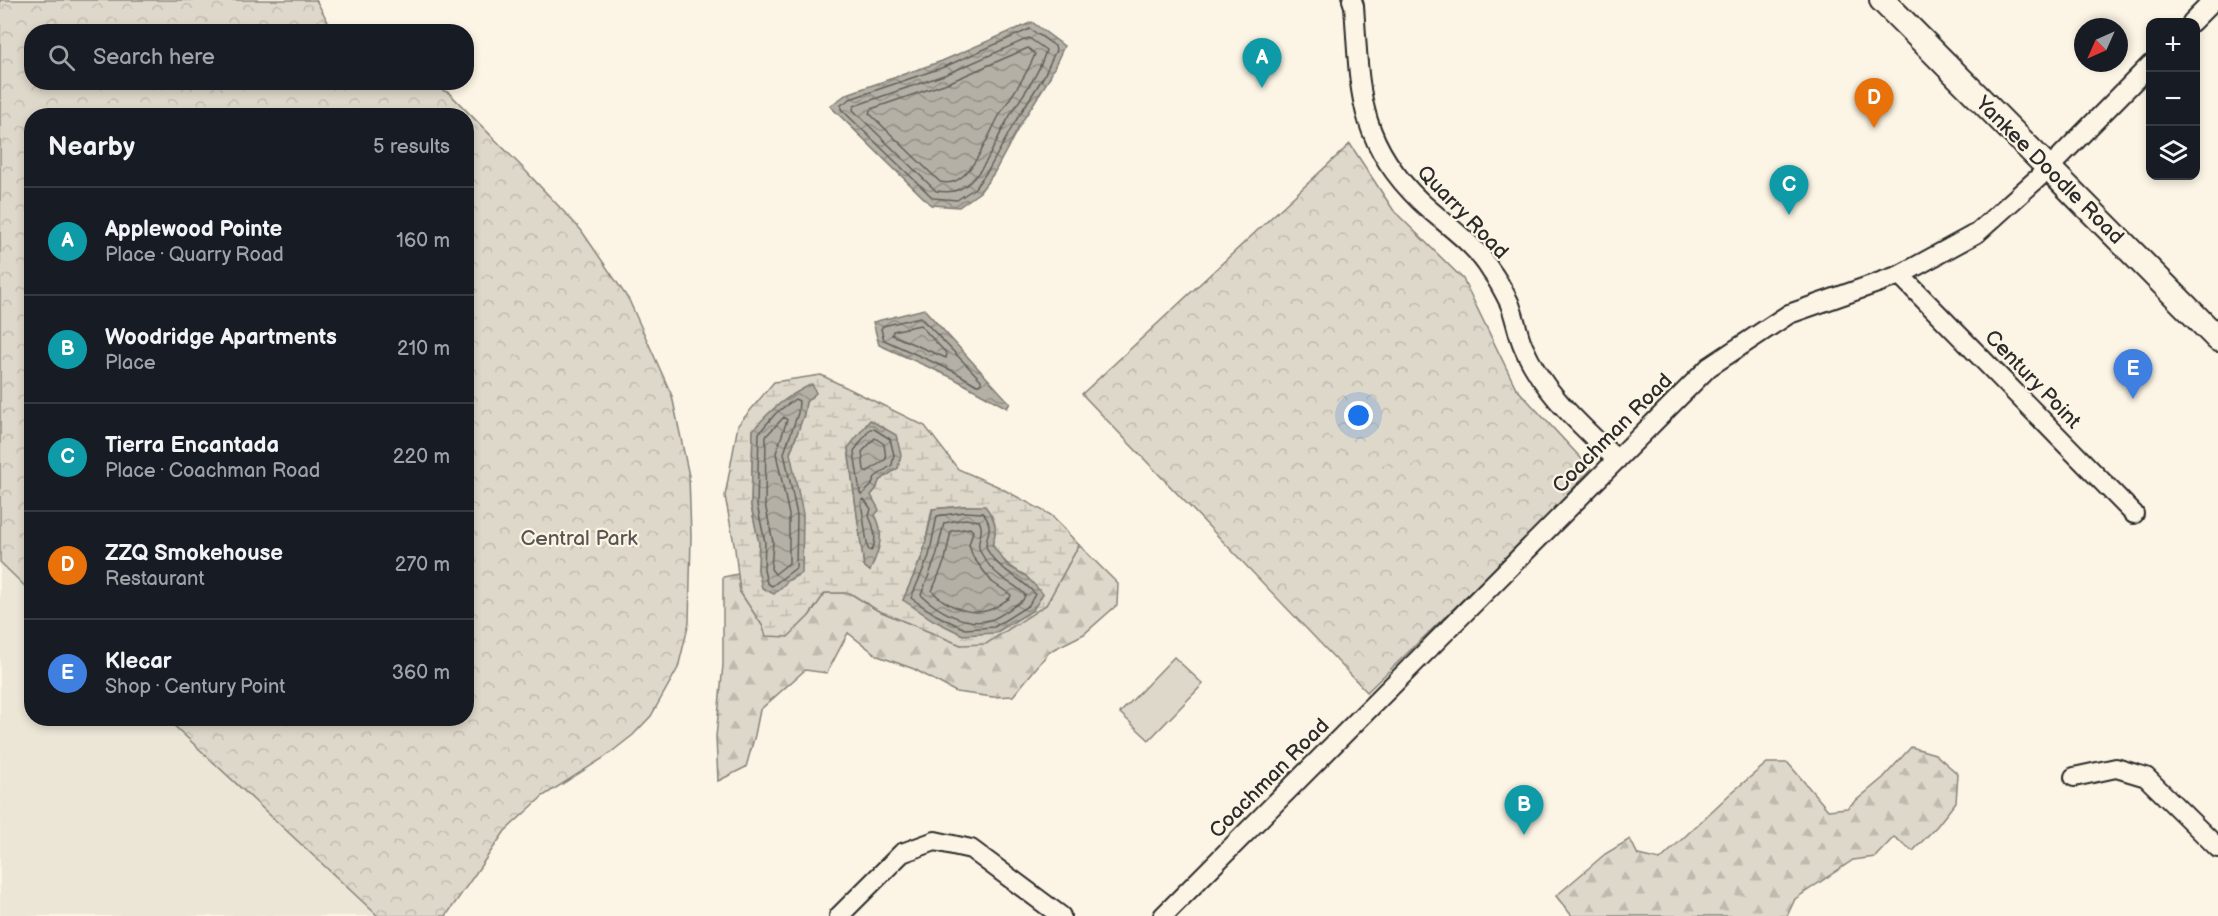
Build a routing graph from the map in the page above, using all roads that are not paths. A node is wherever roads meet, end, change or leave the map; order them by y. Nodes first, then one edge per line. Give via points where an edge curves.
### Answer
1 (1352, 0) edge
2 (1882, 0) edge
3 (2214, 0) edge
4 (2196, 18) edge
5 (2146, 70) edge
6 (2048, 169) junction
7 (1900, 275) junction
8 (2218, 339) edge
9 (1617, 460) junction
10 (2134, 514) dead end
11 (2074, 777) dead end
12 (2218, 848) edge
13 (839, 916) edge
14 (1061, 916) edge
15 (1162, 916) edge

1 - 9 street, Quarry Road via 1359,85 1371,132 1392,171 1490,268 1509,302 1522,345 1545,386
2 - 6 main road, Yankee Doodle Road
3 - 4 street
5 - 6 street, Coachman Road
6 - 7 street, Coachman Road via 1977,233
6 - 8 main road, Yankee Doodle Road
7 - 9 street, Coachman Road via 1789,314 1709,367
7 - 10 street, Century Point
9 - 15 street, Coachman Road
11 - 12 street via 2116,768 2146,777
13 - 14 street via 902,853 935,841 971,849

